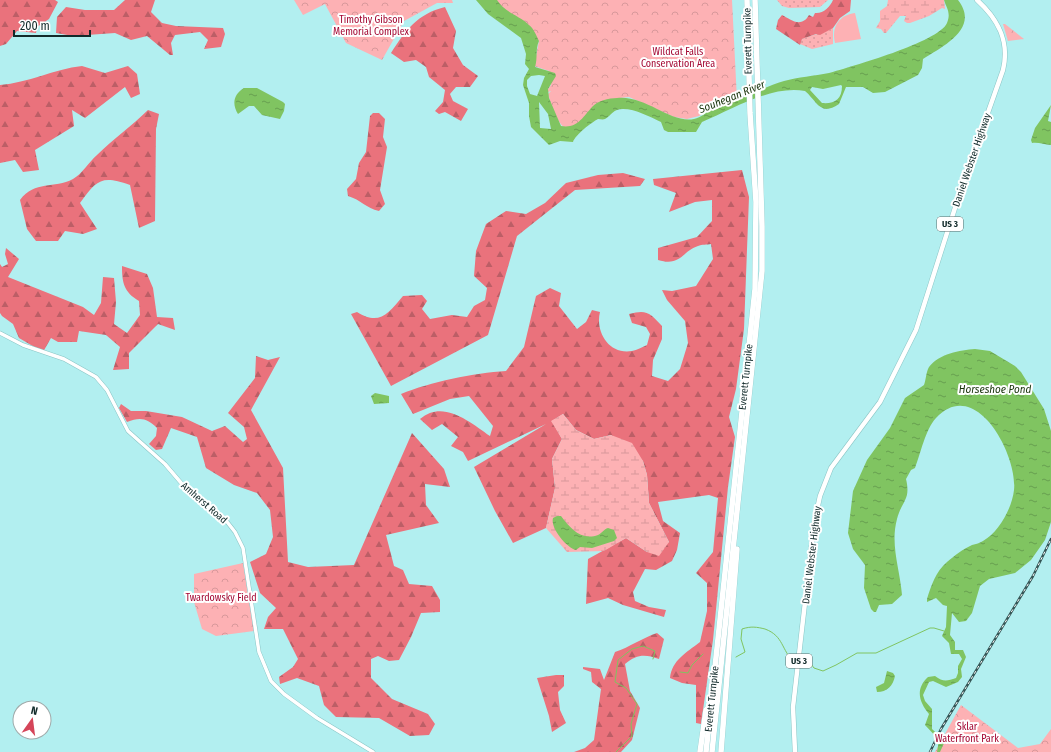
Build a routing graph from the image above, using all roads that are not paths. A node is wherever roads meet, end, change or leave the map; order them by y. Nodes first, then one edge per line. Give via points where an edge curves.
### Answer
1 (747, 0) edge
2 (754, 0) edge
3 (977, 0) edge
4 (0, 333) edge
5 (737, 510) junction
6 (711, 705) junction
7 (373, 752) edge
8 (700, 752) edge
9 (706, 752) edge
10 (712, 752) edge
11 (721, 752) edge
12 (795, 752) edge

1 - 6 highway, Everett Turnpike via 756,202 755,289
2 - 5 highway, Everett Turnpike via 762,271
3 - 12 main road, Daniel Webster Highway / US 3 via 994,18 1002,34 1005,52 1003,70 962,186 916,330 880,402 834,463 820,496 814,524 792,707
4 - 7 street, Amherst Road via 23,345 71,363 96,377 107,390 128,431 165,464 188,491 224,518 238,537 245,553 259,652 271,681 317,718
5 - 10 highway, Everett Turnpike
5 - 11 highway via 739,519
6 - 8 highway via 706,710
6 - 9 highway, Everett Turnpike

